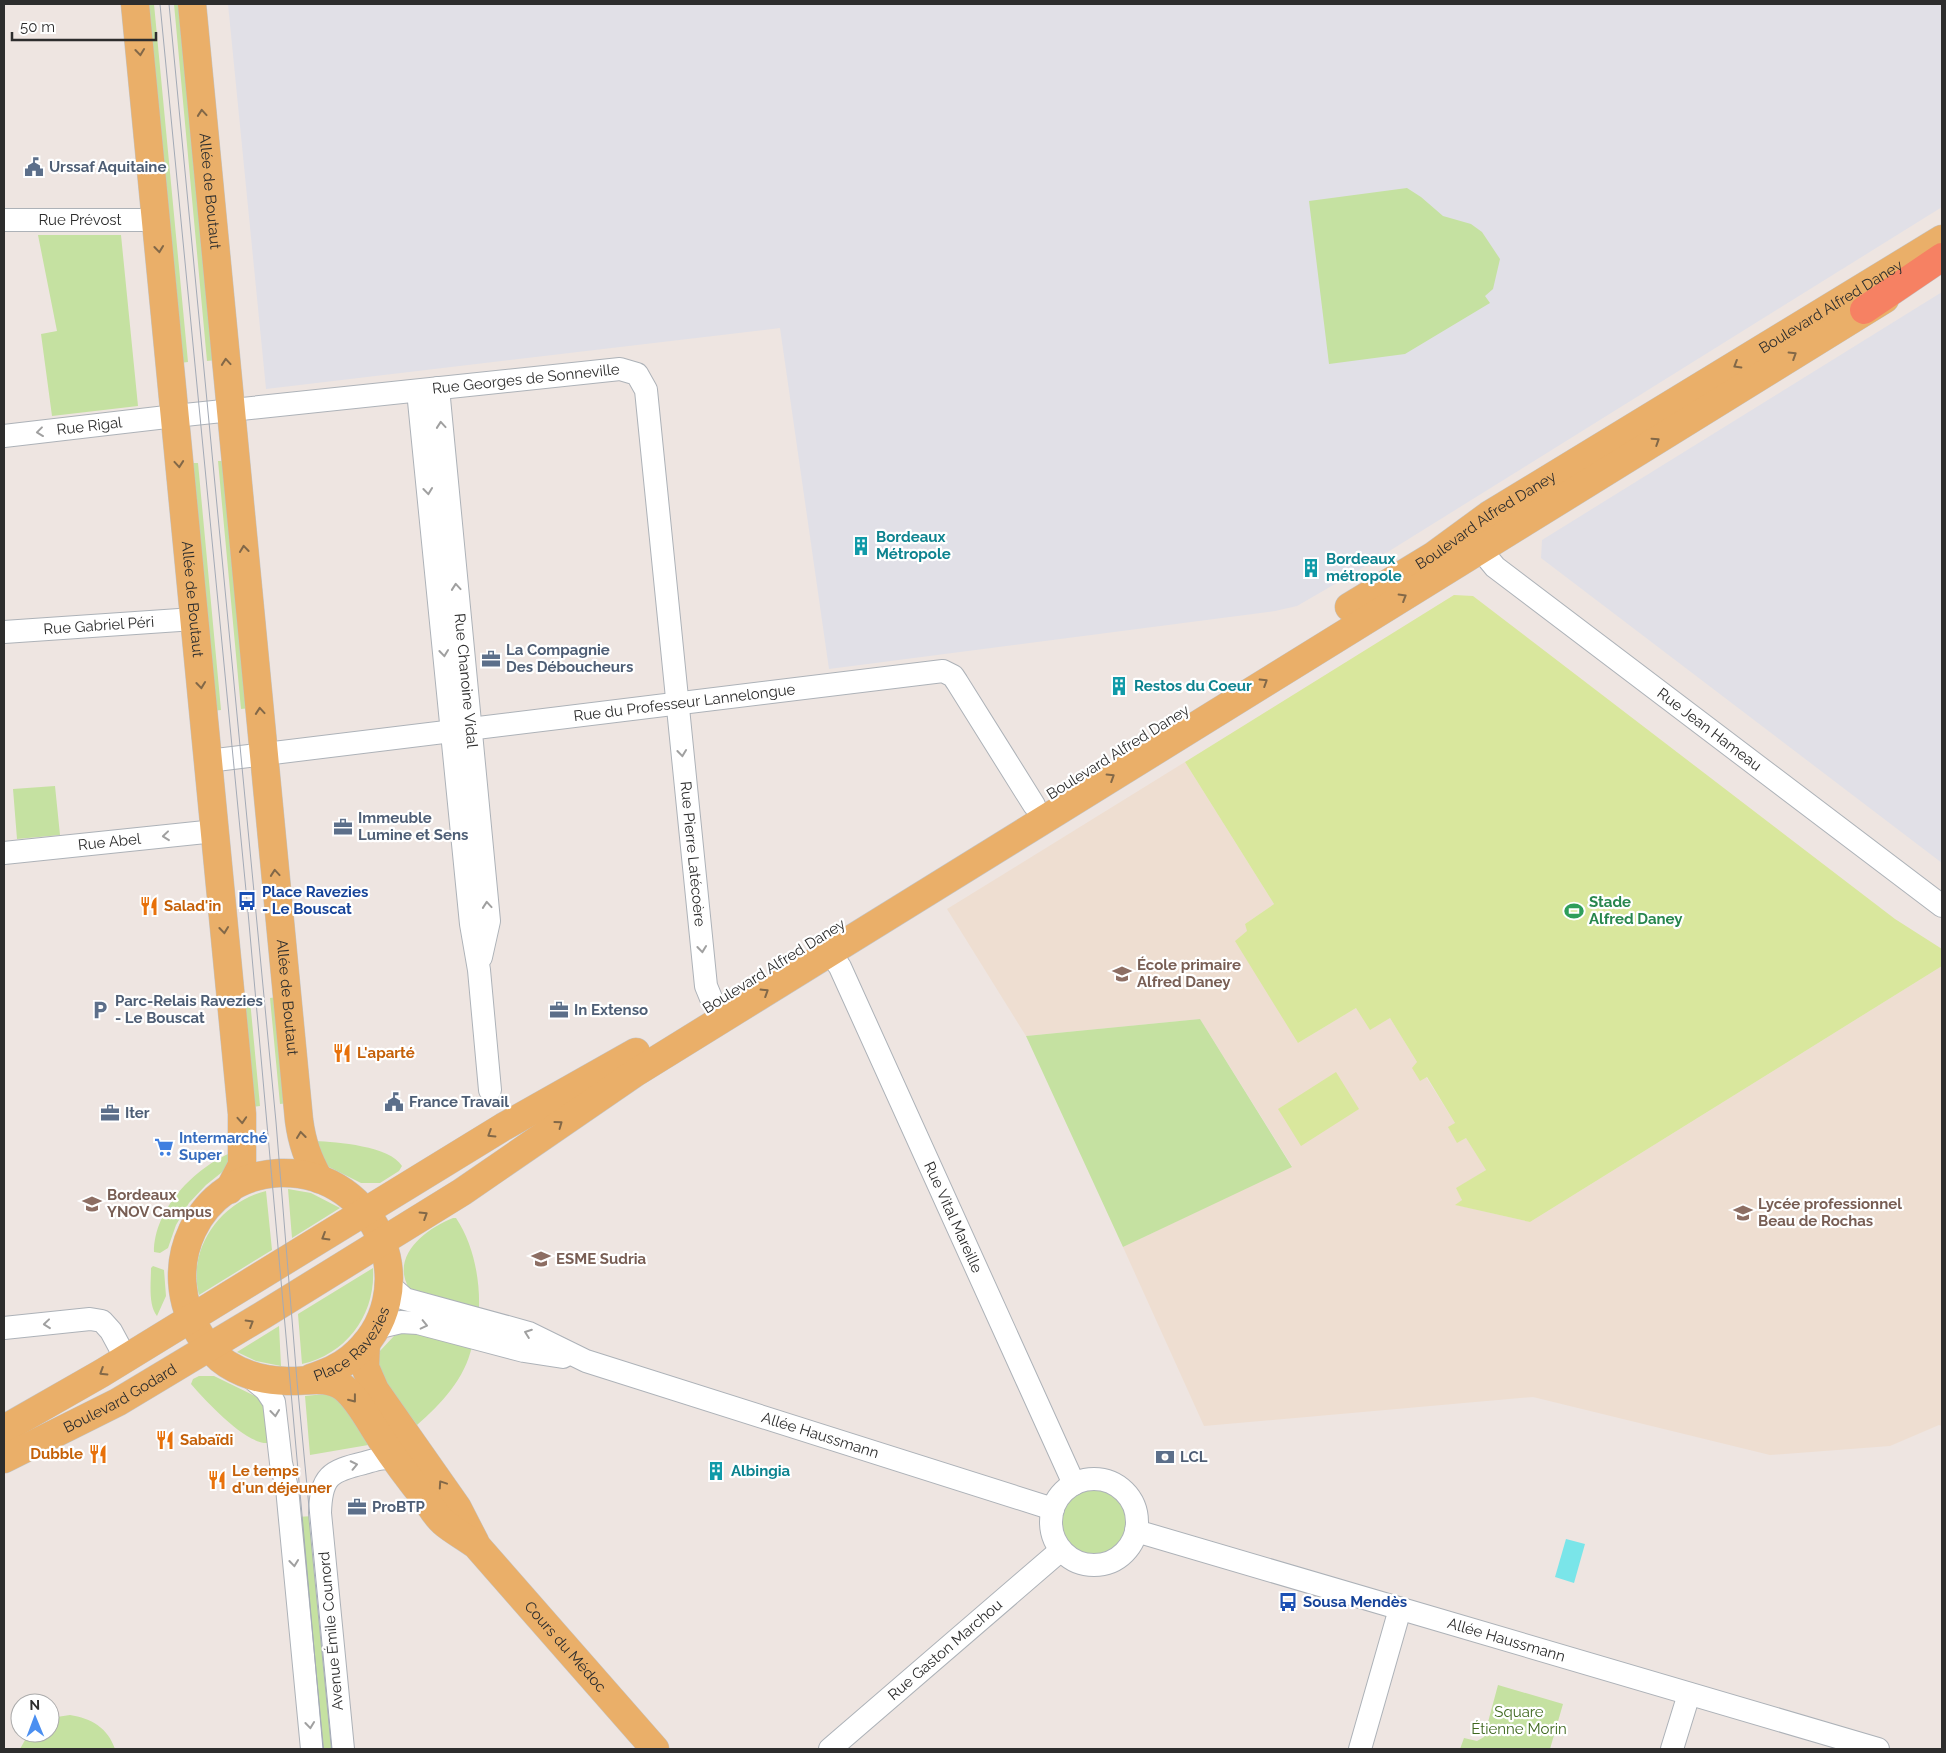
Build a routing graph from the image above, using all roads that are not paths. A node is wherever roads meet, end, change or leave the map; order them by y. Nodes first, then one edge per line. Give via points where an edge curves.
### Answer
1 (135, 4) edge
2 (192, 4) edge
3 (4, 220) edge
4 (156, 220) junction
5 (1942, 239) edge
6 (1942, 256) edge
7 (1942, 269) edge
8 (1864, 310) junction
9 (428, 390) junction
10 (231, 410) junction
11 (1663, 410) junction
12 (175, 416) junction
13 (4, 436) edge
14 (1444, 548) junction
15 (1481, 550) junction
16 (194, 619) junction
17 (4, 632) edge
18 (677, 704) junction
19 (460, 730) junction
20 (264, 754) junction
21 (208, 761) junction
22 (1034, 805) junction
23 (214, 831) junction
24 (4, 853) edge
25 (1942, 906) edge
26 (829, 951) junction
27 (714, 1003) junction
28 (490, 1090) dead end
29 (319, 1179) junction
30 (229, 1190) junction
31 (366, 1212) junction
32 (383, 1241) junction
33 (389, 1286) junction
34 (189, 1320) junction
35 (4, 1328) edge
36 (371, 1336) junction
37 (208, 1347) junction
38 (125, 1358) junction
39 (586, 1361) junction
40 (248, 1375) junction
41 (311, 1378) junction
42 (4, 1429) edge
43 (4, 1459) edge
44 (395, 1460) junction
45 (1074, 1484) junction
46 (1053, 1509) junction
47 (290, 1514) joint
48 (1136, 1531) junction
49 (476, 1545) junction
50 (1061, 1550) junction
51 (1400, 1609) junction
52 (1689, 1694) junction
53 (312, 1749) edge
54 (343, 1749) edge
55 (655, 1749) edge
56 (830, 1749) edge
57 (1360, 1749) edge
58 (1672, 1749) edge
59 (1878, 1749) edge

1 -> 4 main road, Allée de Boutaut
10 -> 2 main road, Allée de Boutaut
3 - 4 street, Rue Prévost
4 -> 12 main road, Allée de Boutaut
5 -> 11 main road, Boulevard Alfred Daney
6 - 8 highway
7 - 8 main road, Boulevard Alfred Daney
15 -> 8 main road, Boulevard Alfred Daney
9 - 10 street, Rue Georges de Sonneville
9 - 18 street, Rue Georges de Sonneville via 620,369 637,374 646,390
9 - 19 street, Rue Chanoine Vidal
10 - 12 street, Rue Georges de Sonneville
20 -> 10 main road, Allée de Boutaut
11 - 14 main road, Boulevard Alfred Daney via 1489,516
11 - 15 street via 1621,444 1493,526
12 -> 13 street, Rue Rigal
12 -> 16 main road, Allée de Boutaut
14 - 15 street via 1457,546
14 - 22 main road, Boulevard Alfred Daney
15 - 25 street, Rue Jean Hameau via 1495,568
26 -> 15 main road, Boulevard Alfred Daney
16 - 17 street, Rue Gabriel Péri
16 -> 21 main road, Allée de Boutaut
18 - 19 street, Rue du Professeur Lannelongue
18 - 22 street, Rue du Professeur Lannelongue via 943,671 953,676
18 -> 27 street, Rue Pierre Latécoère via 706,986
19 - 20 street, Rue du Professeur Lannelongue
19 - 28 street, Rue Chanoine Vidal via 488,921 479,970
20 - 21 street, Rue du Professeur Lannelongue
29 -> 20 main road, Allée de Boutaut via 302,1143
21 - 23 main road, Allée de Boutaut
22 - 27 main road, Boulevard Alfred Daney
23 -> 24 street, Rue Abel
23 -> 30 main road, Allée de Boutaut via 243,1125 242,1165
32 -> 26 main road, Boulevard Alfred Daney via 509,1161 635,1073
26 - 45 street, Rue Vital Mareille via 848,984
27 -> 31 main road, Boulevard Alfred Daney
29 - 30 main road, Place Ravezies via 300,1174 272,1174 249,1179
29 - 31 main road, Place Ravezies via 337,1187
30 - 34 main road, Place Ravezies via 204,1212 187,1240 182,1256 181,1289
31 - 32 main road, Place Ravezies
31 -> 34 main road
32 - 33 main road, Place Ravezies
37 -> 32 main road
33 - 36 main road, Place Ravezies via 385,1308
39 -> 33 street, Allée Haussmann via 529,1332 405,1299
34 - 37 main road, Place Ravezies
34 - 38 main road, Boulevard Godard
38 -> 35 street via 110,1330 102,1322 90,1319
36 -> 39 street, Allée Haussmann via 401,1322 418,1323 524,1351
36 - 41 main road, Place Ravezies via 350,1359
49 -> 36 main road, Cours du Médoc via 457,1507 375,1390 365,1367
37 - 40 main road, Place Ravezies via 226,1364
37 - 43 main road, Boulevard Godard via 118,1402
38 -> 42 main road, Boulevard Godard
39 - 46 street, Allée Haussmann
40 - 41 main road, Place Ravezies via 288,1382
40 -> 47 street, Place Ravezies via 266,1390 274,1402
41 -> 44 main road, Cours du Médoc via 343,1387
44 - 49 main road, Cours du Médoc via 442,1521
54 -> 44 street, Avenue Émile Counord via 320,1512 322,1488 332,1473 344,1467 382,1458
45 - 46 street via 1058,1499
45 - 48 street via 1100,1479 1124,1492 1136,1515
46 - 50 street via 1051,1523
47 -> 53 street, Avenue Émile Counord
48 - 50 street via 1128,1548 1108,1563 1082,1563
48 - 51 street, Allée Haussmann
49 - 55 main road, Cours du Médoc
50 - 56 street, Rue Gaston Marchou
51 - 52 street, Allée Haussmann
51 - 57 street
52 - 58 street
52 - 59 street, Allée Haussmann

